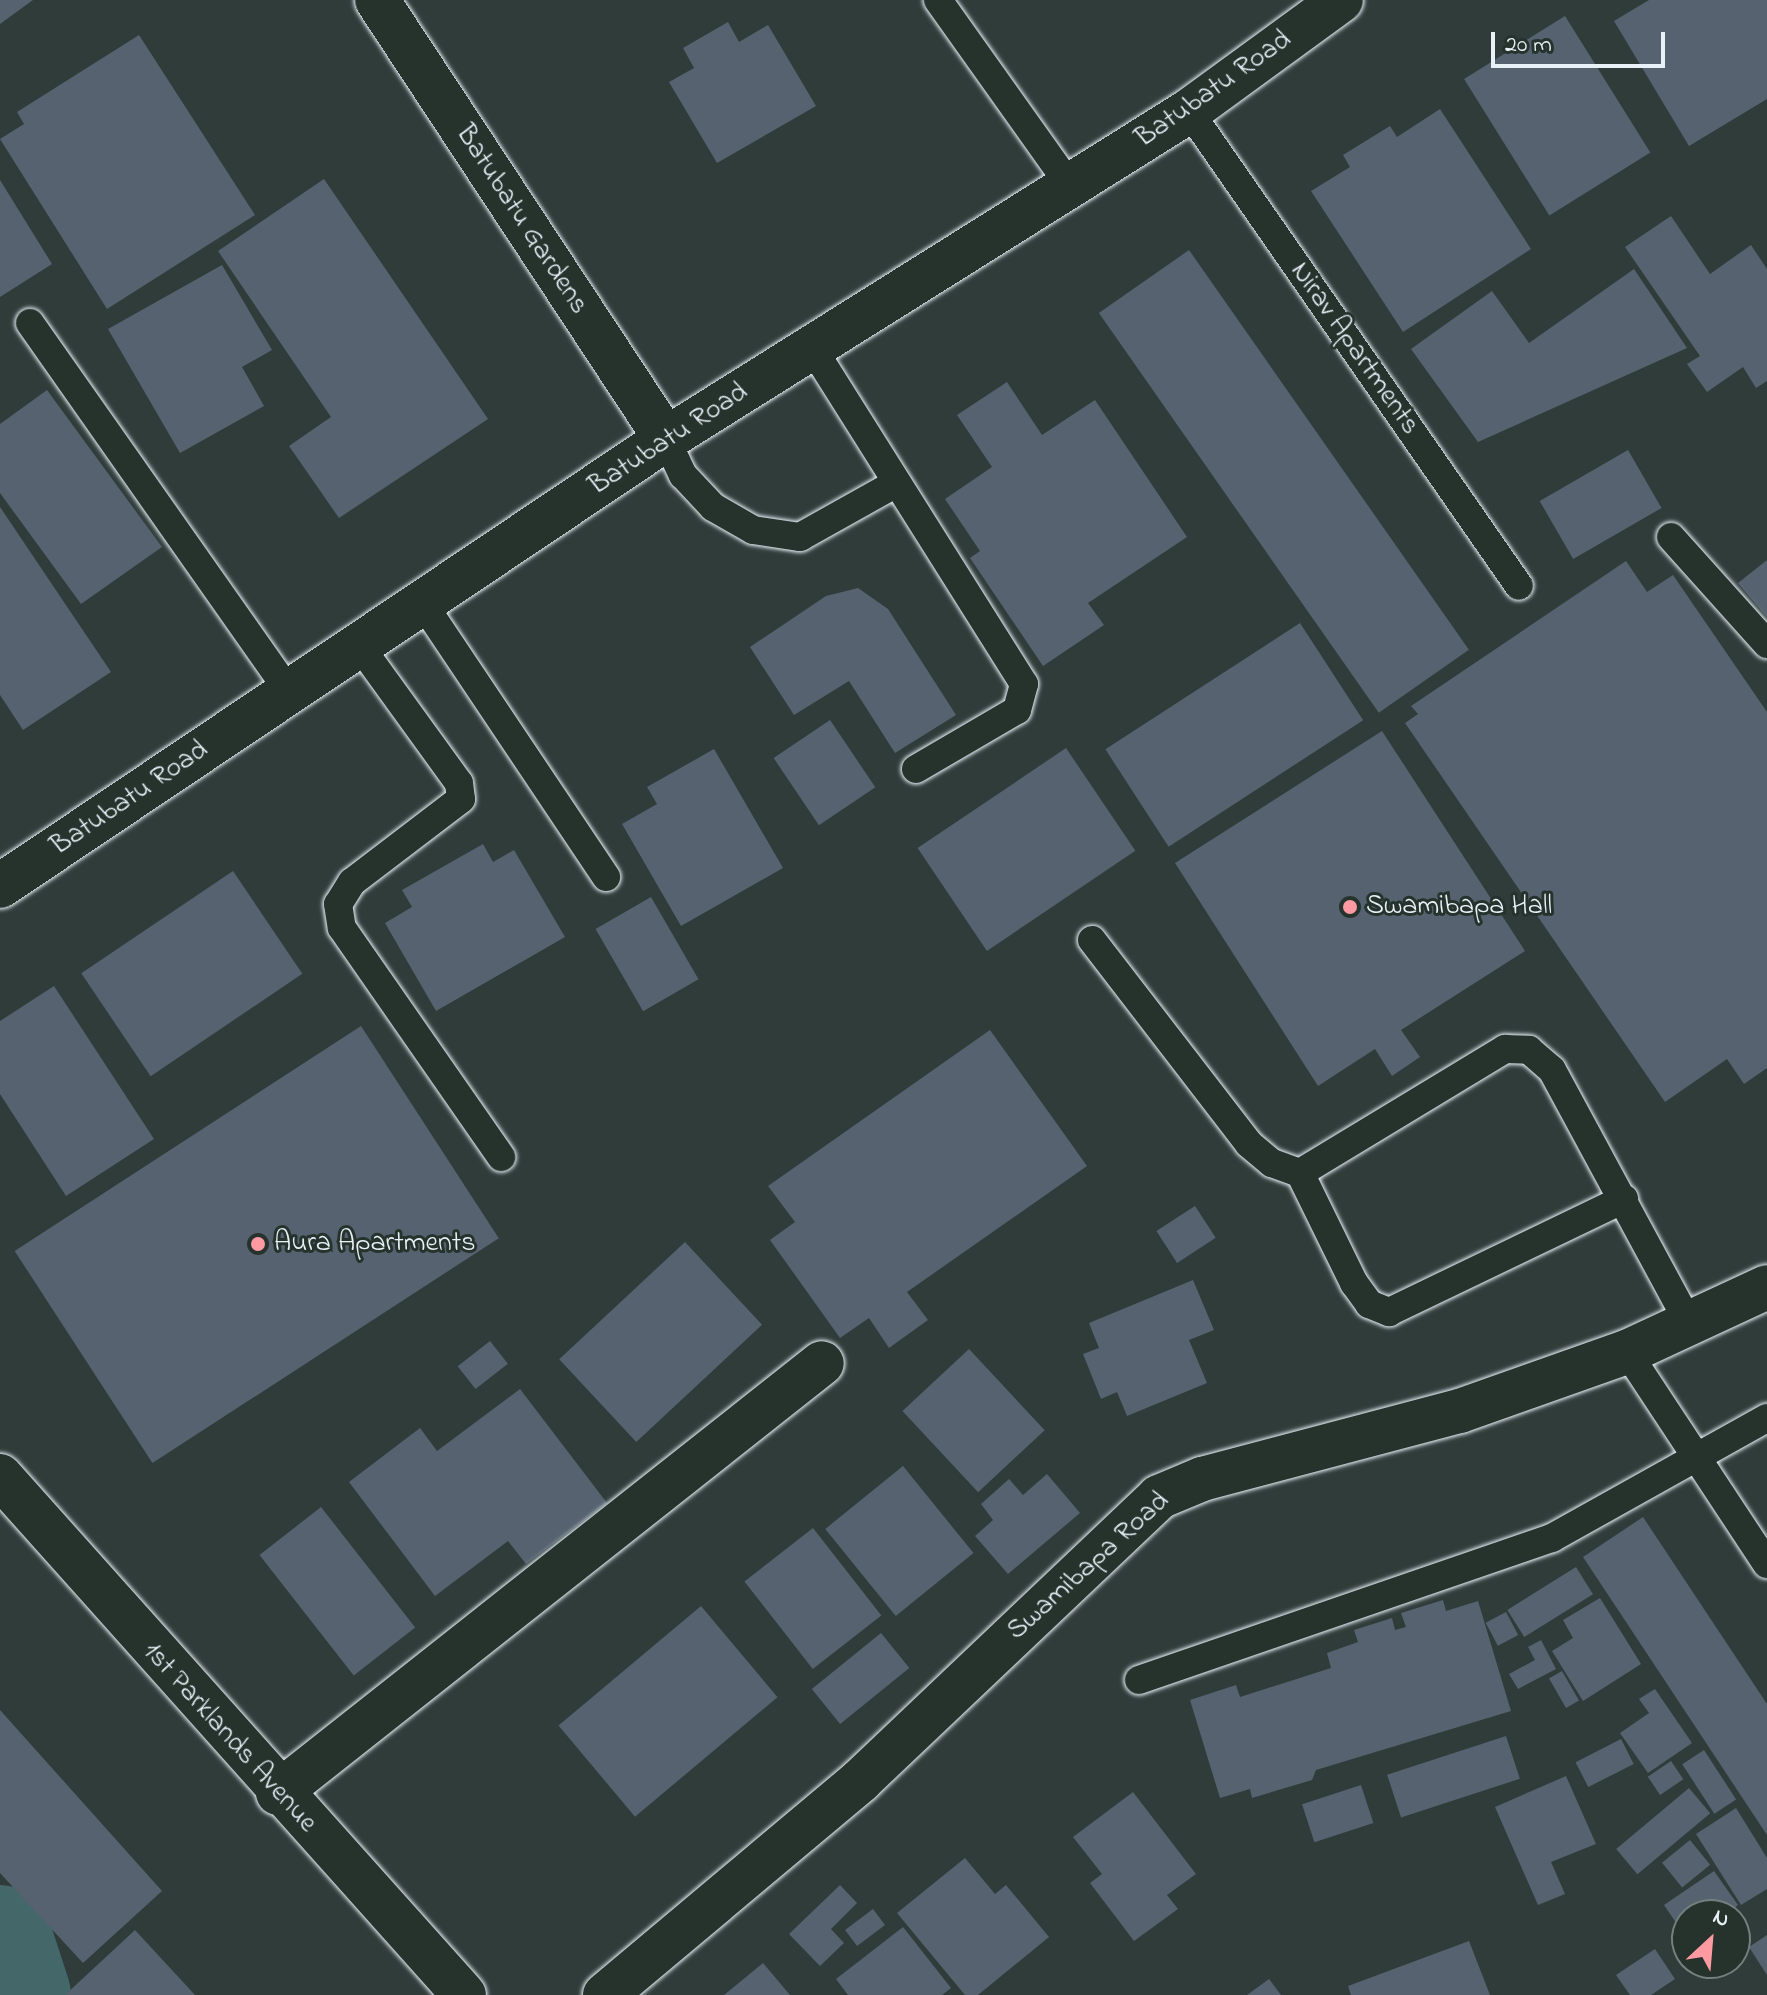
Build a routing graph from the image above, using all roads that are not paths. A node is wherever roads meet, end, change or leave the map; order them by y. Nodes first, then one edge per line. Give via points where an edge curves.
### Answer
1 (377, 0) edge
2 (938, 0) edge
3 (1341, 0) edge
4 (1189, 111) junction
5 (1070, 186) junction
6 (30, 323) dead end
7 (813, 349) junction
8 (666, 439) junction
9 (895, 484) junction
10 (1671, 537) dead end
11 (1519, 586) dead end
12 (422, 602) junction
13 (1767, 644) edge
14 (359, 645) junction
15 (289, 692) junction
16 (916, 769) dead end
17 (606, 877) dead end
18 (0, 886) edge
19 (1092, 940) dead end
20 (501, 1157) dead end
21 (1300, 1173) junction
22 (1624, 1199) junction
23 (1767, 1287) edge
24 (1689, 1323) junction
25 (1627, 1352) junction
26 (822, 1363) dead end
27 (1767, 1418) edge
28 (1694, 1456) junction
29 (0, 1476) edge
30 (1767, 1564) edge
31 (1139, 1680) dead end
32 (278, 1793) junction
33 (464, 1995) edge
34 (605, 1995) edge

1 - 8 street, Batubatu Gardens
2 - 5 lane
3 - 4 street, Batubatu Road
4 - 5 street, Batubatu Road
4 - 11 lane, Nirav Apartments
5 - 7 street, Batubatu Road
6 - 15 lane
7 - 8 street, Batubatu Road
7 - 9 lane
8 - 9 lane via 683,475 713,507 753,530 800,537 839,522
8 - 12 street, Batubatu Road
9 - 16 lane via 1024,684 1017,710
10 - 13 lane
12 - 14 street, Batubatu Road
12 - 17 lane
14 - 15 street, Batubatu Road
14 - 20 lane via 459,783 461,799 352,882 338,904 342,928
15 - 18 street, Batubatu Road
19 - 21 lane via 1249,1144 1272,1163
21 - 22 lane via 1354,1283 1369,1304 1389,1312
21 - 22 lane via 1505,1049 1529,1050 1552,1070
22 - 24 lane
23 - 24 street, Swamibapa Road
24 - 25 street, Swamibapa Road
25 - 28 lane
25 - 34 street, Swamibapa Road via 1460,1411 1217,1474 1159,1497 861,1780
26 - 32 street
27 - 28 lane
28 - 30 lane
28 - 31 lane via 1552,1538
29 - 32 street, 1st Parklands Avenue
32 - 33 street, 1st Parklands Avenue

